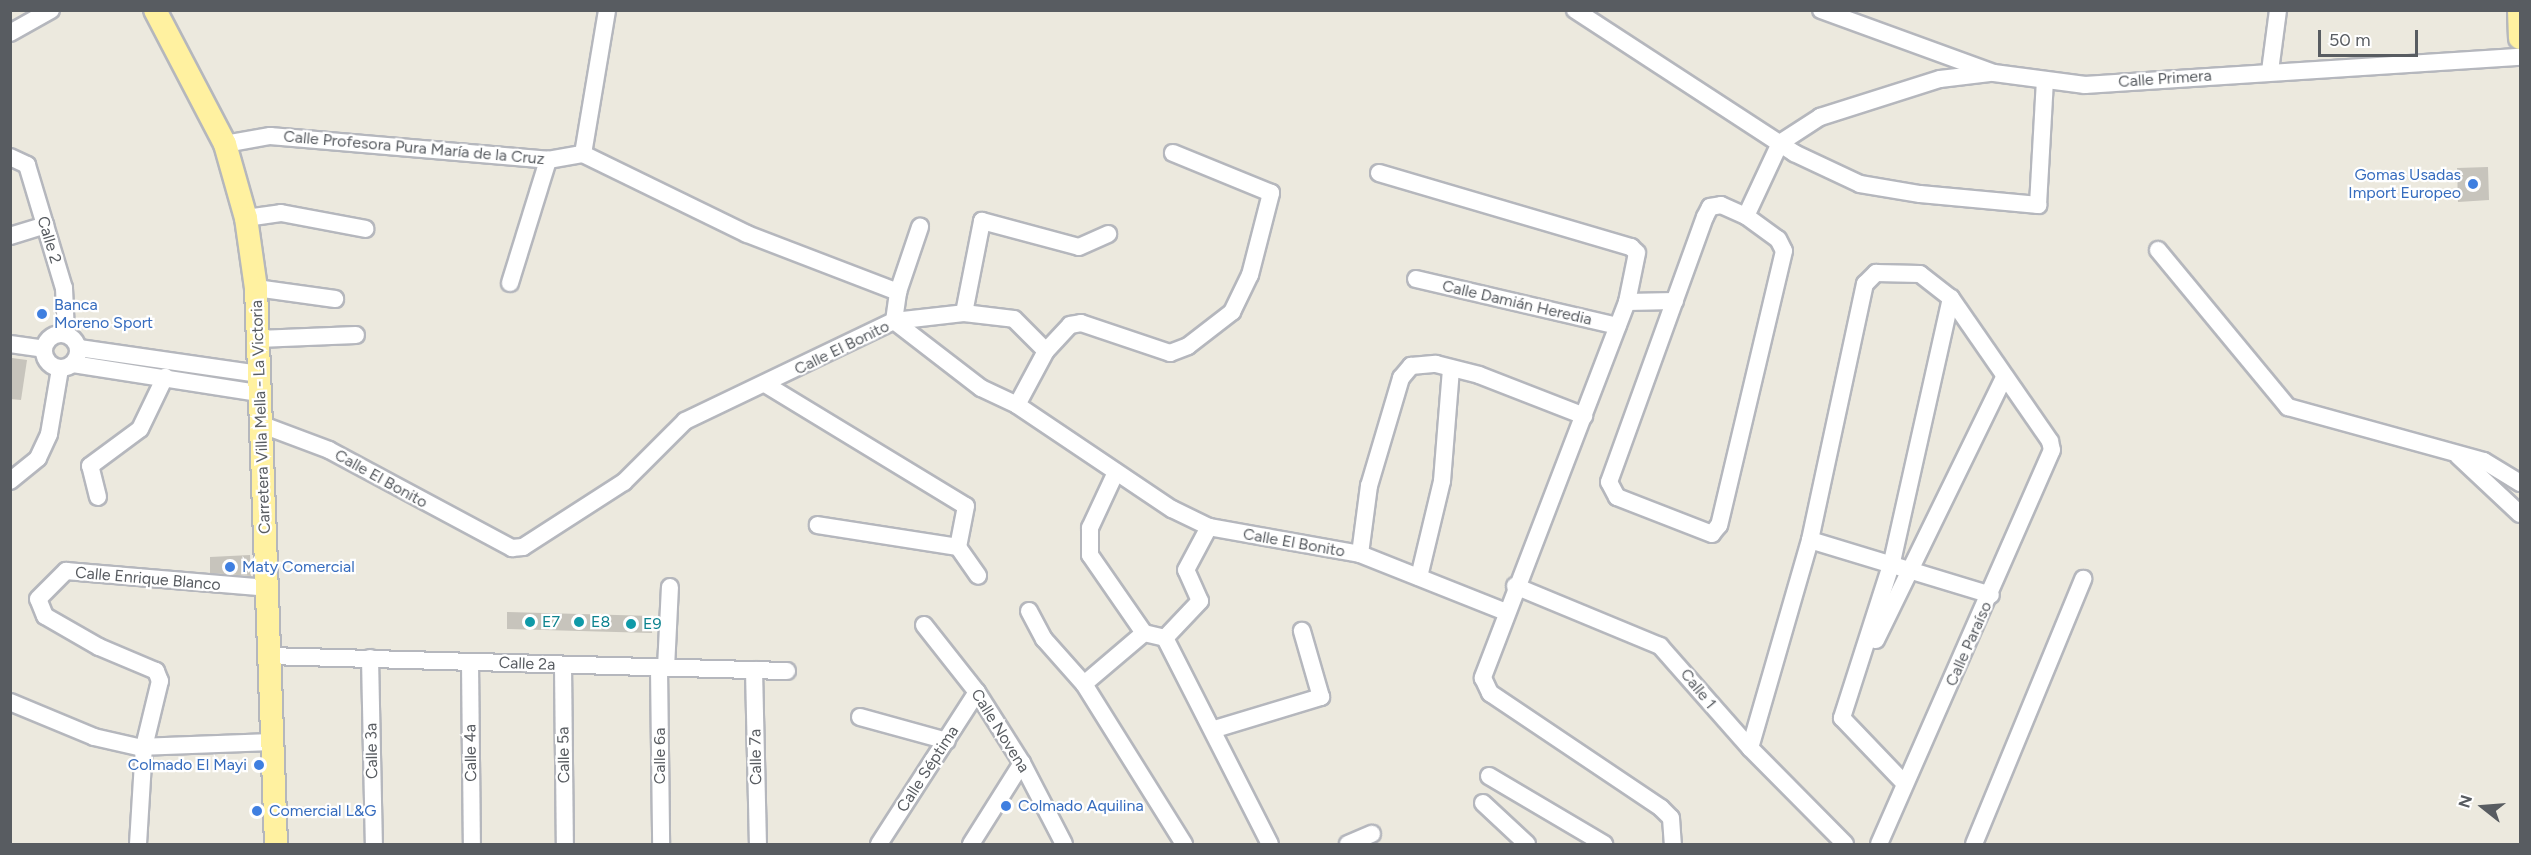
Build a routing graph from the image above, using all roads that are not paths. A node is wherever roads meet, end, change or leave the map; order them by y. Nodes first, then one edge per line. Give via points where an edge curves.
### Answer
1 (51, 10) edge
2 (155, 10) edge
3 (607, 10) edge
4 (1575, 10) edge
5 (1821, 10) edge
6 (2278, 10) edge
7 (2519, 10) edge
8 (10, 33) edge
9 (2520, 38) edge
10 (2520, 57) edge
11 (2270, 71) junction
12 (1994, 73) junction
13 (2046, 81) junction
14 (1780, 143) junction
15 (225, 144) junction
16 (1173, 153) dead end
17 (583, 154) junction
18 (10, 157) edge
19 (548, 160) junction
20 (1380, 173) dead end
21 (1746, 216) junction
22 (246, 218) junction
23 (45, 225) junction
24 (920, 227) dead end
25 (366, 229) dead end
26 (1108, 234) dead end
27 (10, 236) edge
28 (2158, 250) dead end
29 (1416, 279) dead end
30 (510, 283) dead end
31 (256, 288) junction
32 (898, 292) junction
33 (1951, 298) junction
34 (335, 299) dead end
35 (1675, 301) junction
36 (1627, 302) junction
37 (964, 313) junction
38 (894, 321) junction
39 (1618, 326) junction
40 (66, 334) junction
41 (356, 335) dead end
42 (258, 339) junction
43 (10, 344) edge
44 (79, 348) junction
45 (44, 349) junction
46 (1046, 351) junction
47 (66, 366) junction
48 (1451, 369) junction
49 (165, 377) junction
50 (2004, 378) junction
51 (259, 384) junction
52 (765, 384) junction
53 (1017, 405) junction
54 (1584, 416) junction
55 (260, 424) junction
56 (2458, 456) junction
57 (1116, 472) junction
58 (10, 481) edge
59 (2520, 483) edge
60 (98, 497) dead end
61 (2520, 514) edge
62 (818, 525) dead end
63 (1209, 527) junction
64 (1810, 540) junction
65 (958, 547) junction
66 (1360, 554) junction
67 (1892, 562) junction
68 (1912, 569) junction
69 (978, 576) dead end
70 (1419, 578) junction
71 (2083, 579) dead end
72 (670, 586) dead end
73 (1515, 586) junction
74 (267, 588) junction
75 (1991, 595) junction
76 (1029, 611) dead end
77 (1506, 612) junction
78 (924, 625) dead end
79 (1302, 631) dead end
80 (1144, 633) junction
81 (1165, 638) junction
82 (267, 656) junction
83 (370, 658) junction
84 (470, 662) junction
85 (562, 665) junction
86 (663, 668) junction
87 (754, 670) junction
88 (787, 671) dead end
89 (1858, 675) junction
90 (1084, 684) junction
91 (977, 692) junction
92 (10, 702) edge
93 (860, 717) dead end
94 (1215, 729) junction
95 (946, 741) junction
96 (272, 742) junction
97 (144, 747) junction
98 (1750, 748) junction
99 (1022, 762) junction
100 (1489, 776) dead end
101 (1905, 784) junction
102 (1484, 803) dead end
103 (1372, 834) dead end
104 (138, 844) edge
105 (276, 844) edge
106 (374, 844) edge
107 (472, 844) edge
108 (565, 844) edge
109 (660, 844) edge
110 (758, 844) edge
111 (879, 844) edge
112 (970, 844) edge
113 (1064, 844) edge
114 (1184, 844) edge
115 (1270, 844) edge
116 (1348, 844) edge
117 (1527, 844) edge
118 (1604, 844) edge
119 (1673, 844) edge
120 (1845, 844) edge
121 (1879, 844) edge
122 (1974, 844) edge

1 - 8 street
2 - 15 main road, Carretera Villa Mella - La Victoria
3 - 17 street
4 - 14 street
5 - 12 street, Calle Primera
6 - 11 street
7 - 9 main road
10 - 11 street, Calle Primera
11 - 13 street, Calle Primera via 2085,85
12 - 13 street, Calle Primera
12 - 14 street via 1940,78 1873,97 1820,117
13 - 14 street via 2042,200 2032,207 1860,184
14 - 21 street
15 - 19 street, Calle Profesora Pura María de la Cruz via 270,136
15 - 22 main road, Carretera Villa Mella - La Victoria
16 - 46 street via 1272,193 1250,275 1232,312 1179,351 1170,353 1081,323 1062,330
17 - 19 street, Calle Profesora Pura María de la Cruz
17 - 32 street via 747,234
18 - 23 street, Calle 2 via 27,165
19 - 30 street
20 - 36 street via 1631,247 1637,253
21 - 35 street via 1721,205 1710,207
21 - 35 street via 1778,240 1784,251 1719,525 1712,534 1617,497 1610,490 1609,482
22 - 25 street via 281,213
22 - 31 main road, Carretera Villa Mella - La Victoria
23 - 27 street
23 - 40 street, Calle 2 via 64,288
24 - 32 street
26 - 37 street via 1079,247 982,221
28 - 56 street via 2288,407
29 - 39 street, Calle Damián Heredia
31 - 34 street via 293,290
31 - 42 main road, Carretera Villa Mella - La Victoria
32 - 38 street
33 - 50 street
33 - 64 street via 1920,274 1869,276
33 - 67 street
35 - 36 street
36 - 39 street
37 - 38 street
37 - 46 street via 1014,319
38 - 52 street, Calle El Bonito
38 - 53 street, Calle El Bonito via 981,388
39 - 54 street
40 - 44 street
40 - 45 street via 51,337
41 - 42 street
42 - 51 main road, Carretera Villa Mella - La Victoria
43 - 45 street
44 - 47 street
44 - 51 street
45 - 47 street via 48,362
46 - 53 street
47 - 49 street
47 - 58 street via 49,434 38,458
48 - 54 street
48 - 66 street via 1423,363 1411,366 1401,378 1369,486
48 - 70 street via 1442,481
49 - 51 street
49 - 60 street via 140,429 90,466
50 - 68 street
50 - 75 street, Calle Paraíso via 2050,441 2049,460
51 - 55 main road, Carretera Villa Mella - La Victoria
52 - 55 street, Calle El Bonito via 685,421 624,482 523,547 512,548 329,450
52 - 65 street via 958,498 966,506 967,517
53 - 57 street, Calle El Bonito
54 - 73 street
55 - 74 main road, Carretera Villa Mella - La Victoria
56 - 59 street via 2484,461
56 - 61 street
57 - 63 street, Calle El Bonito
57 - 80 street via 1087,541 1090,555
62 - 65 street
63 - 66 street, Calle El Bonito
63 - 81 street via 1186,570 1200,601
64 - 67 street
64 - 98 street
65 - 69 street
66 - 70 street, Calle El Bonito
67 - 68 street
67 - 89 street
68 - 75 street
68 - 89 street
70 - 77 street, Calle El Bonito
71 - 122 street
72 - 86 street, Calle 6a
73 - 77 street
73 - 98 street, Calle 1 via 1660,646
74 - 82 main road, Carretera Villa Mella - La Victoria
74 - 97 street, Calle Enrique Blanco via 66,571 38,599 45,616 99,647 156,671 160,681
75 - 101 street, Calle Paraíso
76 - 90 street via 1044,639
77 - 119 street via 1489,653 1485,686 1661,807 1671,818
78 - 91 street, Calle Novena
79 - 94 street via 1321,697
80 - 81 street
80 - 90 street
81 - 94 street
82 - 83 street, Calle 2a
82 - 96 main road, Carretera Villa Mella - La Victoria
83 - 84 street, Calle 2a
83 - 106 street, Calle 3a
84 - 85 street, Calle 2a
84 - 107 street, Calle 4a
85 - 86 street, Calle 2a
85 - 108 street, Calle 5a
86 - 87 street, Calle 2a
86 - 109 street, Calle 6a
87 - 88 street, Calle 2a
87 - 110 street, Calle 7a
89 - 101 street via 1842,718
90 - 114 street
91 - 95 street, Calle Séptima
91 - 99 street, Calle Novena
92 - 97 street via 94,737
93 - 95 street
94 - 115 street
95 - 111 street, Calle Séptima
96 - 97 street
96 - 105 main road, Carretera Villa Mella - La Victoria
97 - 104 street, Calle Enrique Blanco
98 - 120 street, Calle 1
99 - 112 street
99 - 113 street, Calle Novena
100 - 118 street
101 - 121 street, Calle Paraíso
102 - 117 street
103 - 116 street

